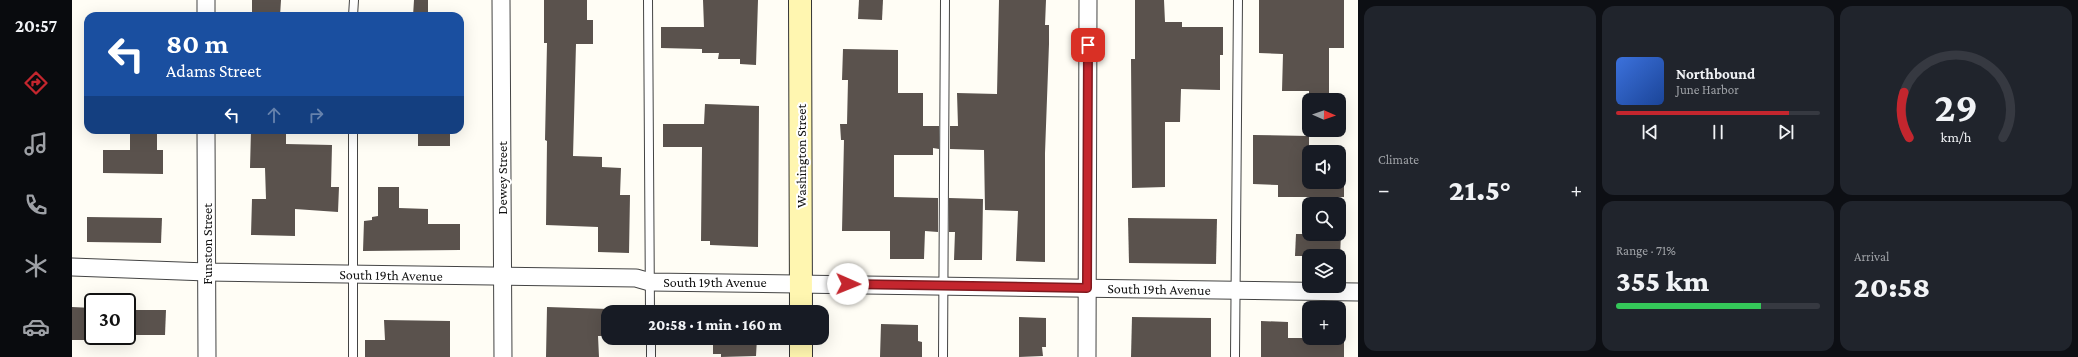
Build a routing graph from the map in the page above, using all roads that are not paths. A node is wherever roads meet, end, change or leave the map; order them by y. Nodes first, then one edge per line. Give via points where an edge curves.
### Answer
1 (206, 0) edge
2 (354, 0) edge
3 (501, 0) edge
4 (648, 0) edge
5 (800, 0) edge
6 (945, 0) edge
7 (1088, 0) edge
8 (1238, 0) edge
9 (206, 12) edge
10 (354, 12) edge
11 (206, 134) edge
12 (353, 134) edge
13 (72, 267) edge
14 (207, 272) junction
15 (352, 274) junction
16 (503, 276) junction
17 (650, 282) junction
18 (801, 283) junction
19 (943, 285) junction
20 (1087, 288) junction
21 (1235, 290) junction
22 (1358, 292) edge
23 (650, 305) edge
24 (801, 305) edge
25 (651, 345) edge
26 (801, 345) edge
27 (207, 357) edge
28 (353, 357) edge
29 (503, 357) edge
30 (651, 357) edge
31 (801, 357) edge
32 (943, 357) edge
33 (1087, 357) edge
34 (1235, 357) edge

1 - 9 street
2 - 10 lane
3 - 16 street, Dewey Street
4 - 17 lane
5 - 18 street, Washington Street
6 - 19 lane
7 - 20 street
8 - 21 lane
11 - 14 street, Funston Street
12 - 15 lane
13 - 14 street, South 19th Avenue
14 - 15 street, South 19th Avenue
14 - 27 street, Funston Street
15 - 16 street, South 19th Avenue
15 - 28 lane
16 - 17 street, South 19th Avenue via 636,278
16 - 29 street, Dewey Street
17 - 18 street, South 19th Avenue
17 - 23 lane
18 - 19 street, South 19th Avenue
18 - 24 street, Washington Street
19 - 20 street, South 19th Avenue
19 - 32 lane
20 - 21 street, South 19th Avenue
20 - 33 street
21 - 22 street, South 19th Avenue
21 - 34 lane
25 - 30 lane
26 - 31 street

